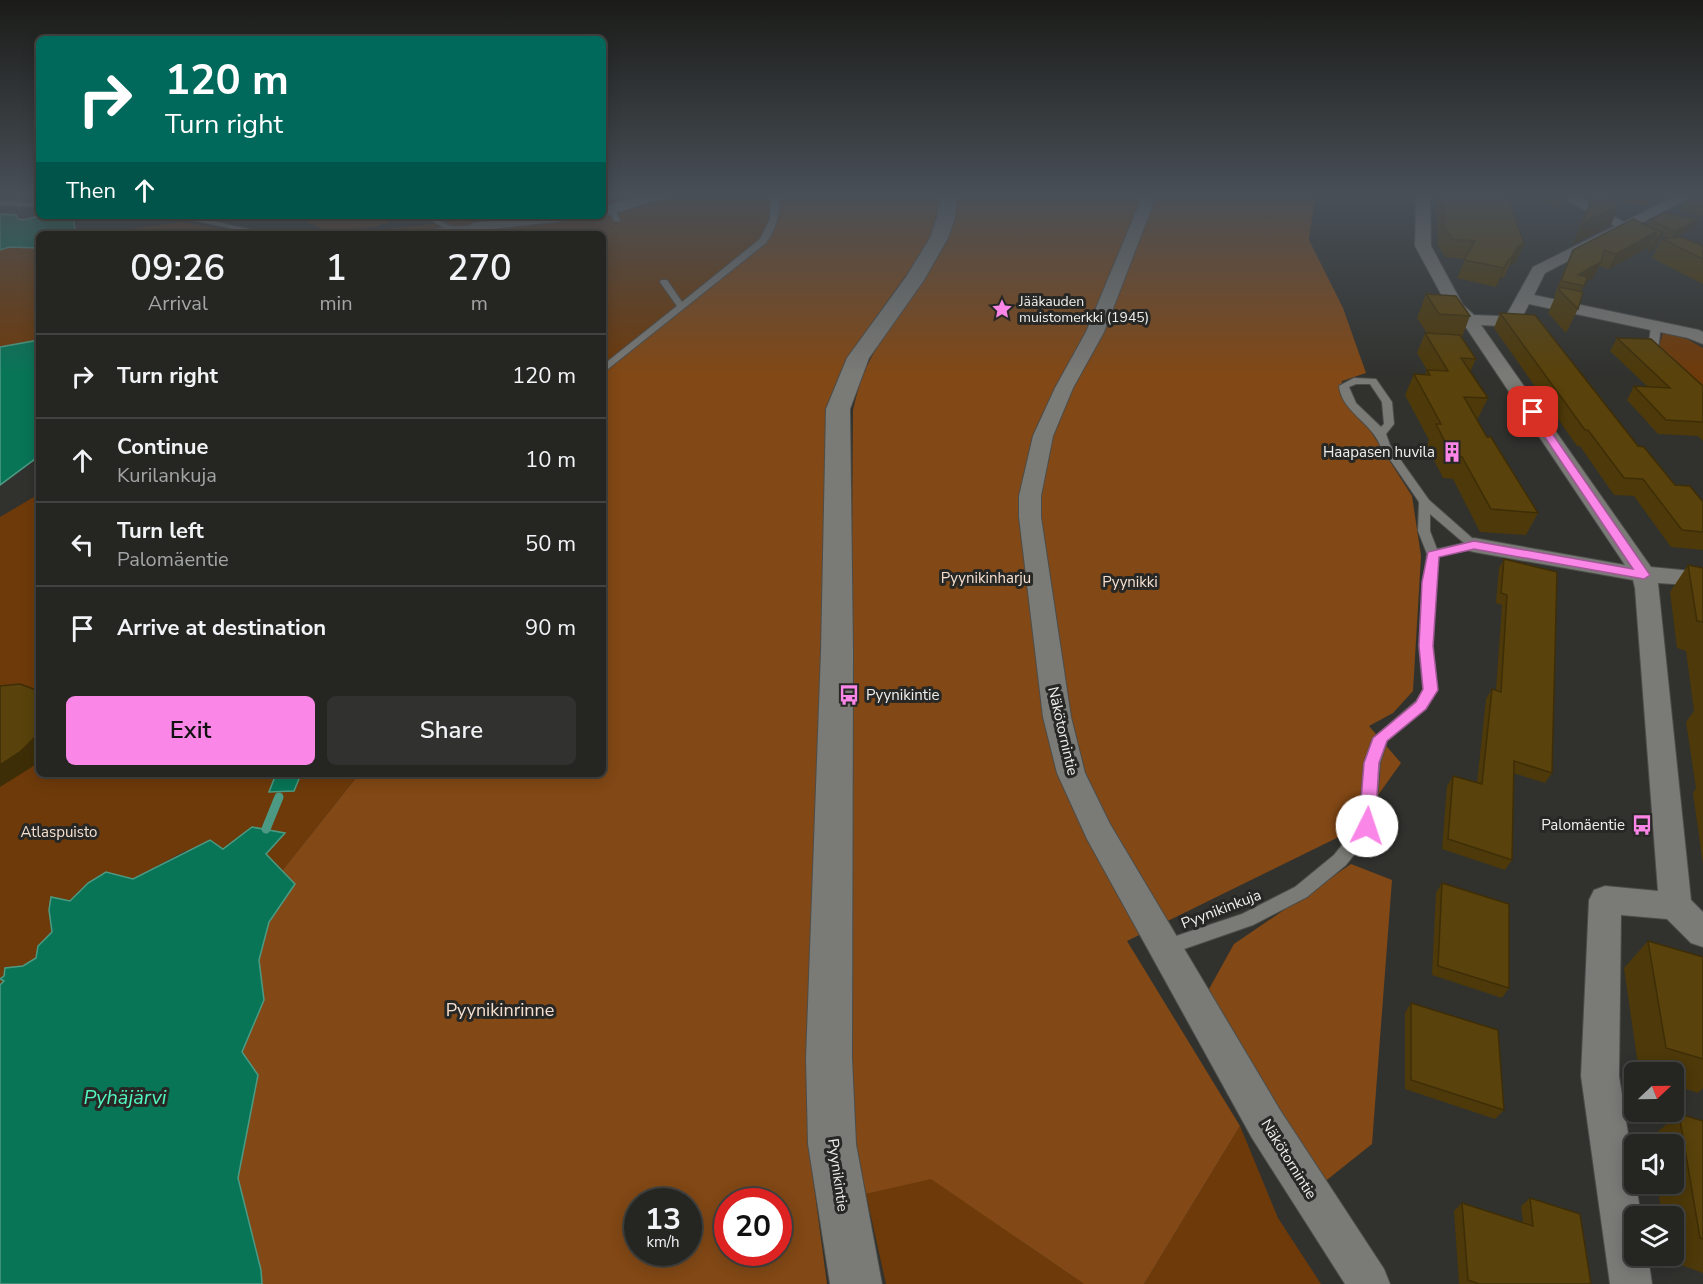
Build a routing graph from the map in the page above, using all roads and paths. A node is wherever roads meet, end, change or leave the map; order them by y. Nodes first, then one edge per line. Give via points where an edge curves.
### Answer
1 (745, 255) edge
2 (929, 255) edge
3 (1126, 255) edge
4 (1428, 255) edge
5 (1575, 255) edge
6 (664, 282) dead end
7 (1524, 298) junction
8 (681, 306) junction
9 (1469, 320) junction
10 (1656, 326) junction
11 (1703, 339) edge
12 (1668, 365) edge
13 (606, 368) edge
14 (1381, 434) dead end
15 (1425, 501) junction
16 (1474, 545) junction
17 (1433, 554) junction
18 (1644, 575) junction
19 (1703, 579) edge
20 (1675, 906) junction
21 (1703, 933) edge
22 (1164, 948) junction
23 (856, 1284) edge
24 (1369, 1284) edge
25 (1631, 1284) edge

1 - 8 lane
2 - 23 street, Pyynikintie via 859,357 838,409 829,1058 832,1144
3 - 22 street, Näkötornintie via 1095,332 1043,436 1029,496 1049,667 1071,772 1098,830
4 - 9 street via 1456,307
5 - 7 street via 1539,270
6 - 8 lane
7 - 9 street via 1509,320
7 - 10 street
8 - 13 lane
9 - 18 street
10 - 11 street
10 - 12 lane via 1653,351
14 - 15 lane
15 - 16 lane
15 - 17 lane, Pyynikinkuja via 1424,531
16 - 17 lane
16 - 18 street
17 - 22 lane, Pyynikinkuja via 1426,646 1430,690 1421,705 1380,738 1372,763 1367,826 1340,860 1301,892 1247,920
18 - 19 street
18 - 20 street
20 - 21 street
20 - 25 street via 1605,900 1600,1076
22 - 24 street, Näkötornintie via 1266,1124

